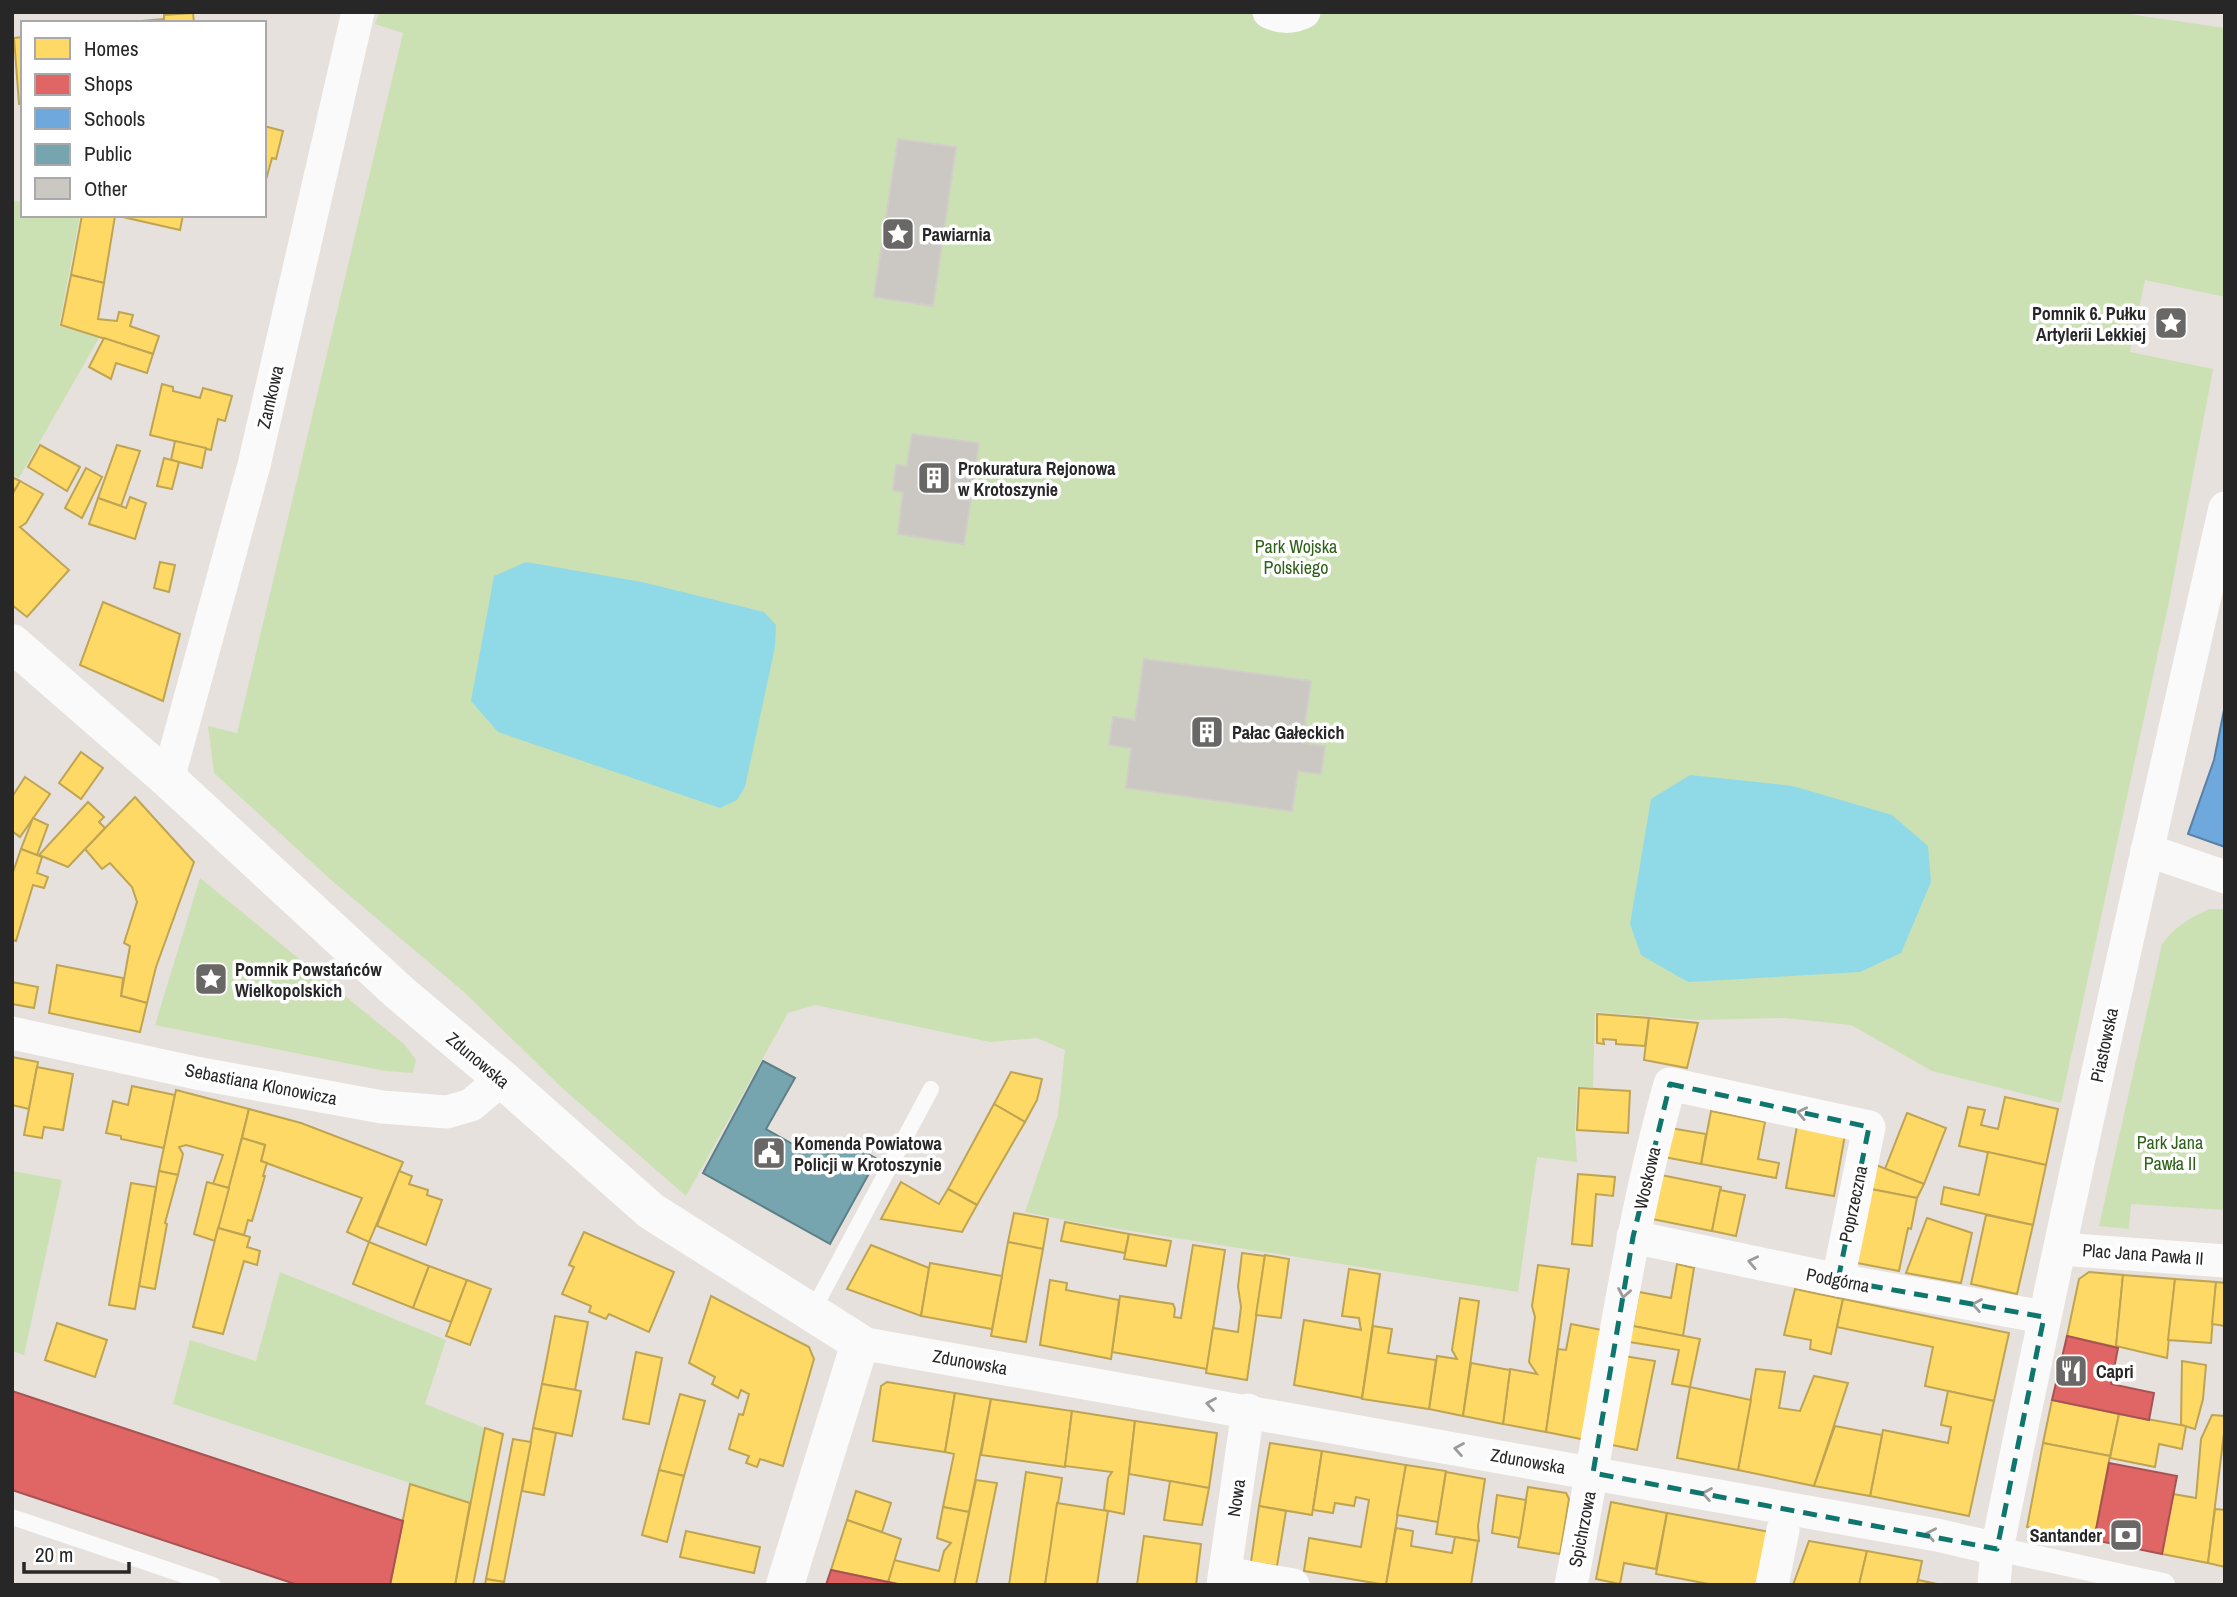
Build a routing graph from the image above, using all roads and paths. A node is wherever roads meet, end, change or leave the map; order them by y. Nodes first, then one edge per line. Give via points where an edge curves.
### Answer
1 (358, 12) edge
2 (1269, 12) edge
3 (1304, 12) edge
4 (2225, 508) edge
5 (12, 643) edge
6 (168, 779) junction
7 (2147, 850) junction
8 (2225, 877) edge
9 (12, 1033) edge
10 (502, 1079) junction
11 (931, 1089) dead end
12 (1869, 1127) joint
13 (1633, 1237) junction
14 (2060, 1249) junction
15 (2225, 1261) edge
16 (1838, 1280) junction
17 (812, 1312) junction
18 (2044, 1317) junction
19 (860, 1343) junction
20 (1248, 1410) junction
21 (1593, 1473) junction
22 (12, 1517) edge
23 (1783, 1530) dead end
24 (1997, 1549) junction
25 (1224, 1579) edge
26 (213, 1585) edge
27 (785, 1585) edge
28 (1293, 1585) edge
29 (1571, 1585) edge
30 (1772, 1585) edge
31 (1993, 1585) edge
32 (2162, 1585) edge

1 - 6 street, Zamkowa via 254,465
2 - 3 street via 1283,17
4 - 7 street, Piastowska
5 - 6 street, Zdunowska
6 - 10 street, Zdunowska via 400,993
7 - 8 street
7 - 14 street, Piastowska
9 - 10 street, Sebastiana Klonowicza via 382,1107 447,1112 471,1105
10 - 17 street, Zdunowska via 651,1211
11 - 17 lane
12 -> 13 street, Woskowa via 1670,1084
12 - 16 street, Poprzeczna
16 -> 13 street, Podgórna
13 -> 21 street, Woskowa
14 - 15 street, Plac Jana Pawła II
14 - 18 street, Piastowska
18 -> 16 street, Podgórna
17 - 19 street, Zdunowska
18 - 24 street, Piastowska
20 -> 19 street, Zdunowska
19 - 27 street
21 -> 20 street, Zdunowska
20 - 25 street, Nowa
24 -> 21 street, Zdunowska
21 - 29 street, Spichrzowa
22 - 26 lane
23 - 30 street
24 - 31 street, Piastowska
24 - 32 street, Zdunowska
25 - 28 street

